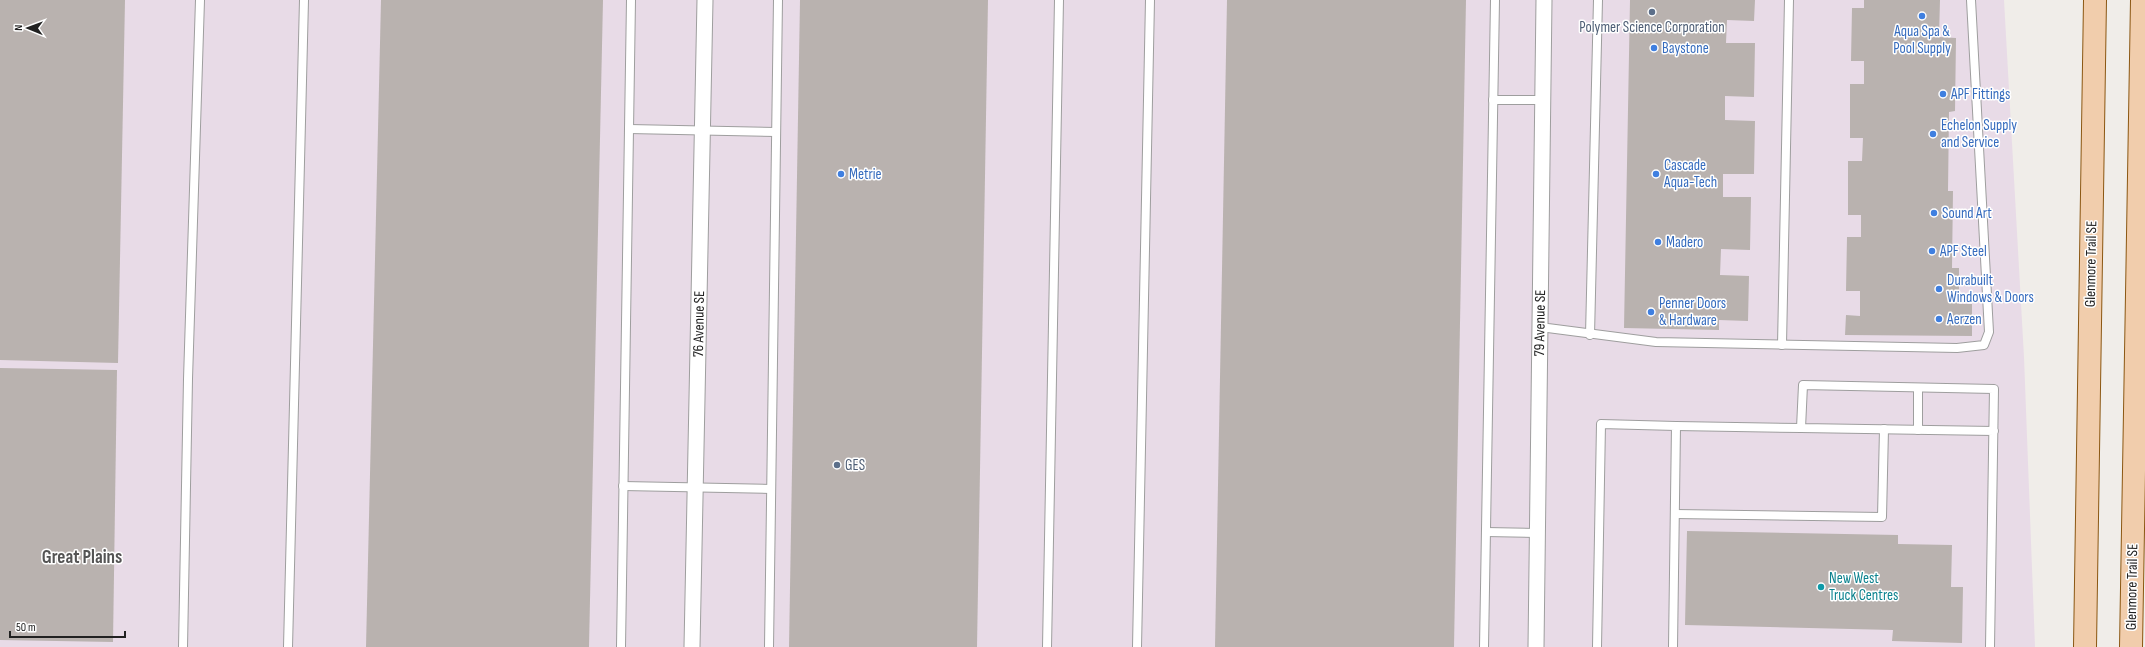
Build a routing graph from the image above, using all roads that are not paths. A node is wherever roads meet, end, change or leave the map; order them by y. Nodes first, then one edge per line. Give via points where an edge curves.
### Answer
1 (200, 0) edge
2 (304, 0) edge
3 (631, 0) edge
4 (705, 0) edge
5 (778, 0) edge
6 (1059, 0) edge
7 (1150, 0) edge
8 (1495, 0) edge
9 (1544, 0) edge
10 (1598, 0) edge
11 (1789, 0) edge
12 (1971, 0) edge
13 (2087, 0) edge
14 (2095, 0) edge
15 (2142, 0) edge
16 (2094, 51) junction
17 (1493, 100) junction
18 (1543, 100) junction
19 (629, 129) junction
20 (703, 131) junction
21 (776, 132) junction
22 (1540, 327) junction
23 (1590, 335) junction
24 (1782, 344) junction
25 (1918, 388) junction
26 (1676, 426) junction
27 (1801, 428) junction
28 (1884, 429) junction
29 (1918, 430) junction
30 (1994, 431) junction
31 (623, 486) junction
32 (695, 488) junction
33 (771, 489) junction
34 (1675, 514) junction
35 (1486, 532) junction
36 (1537, 533) junction
37 (182, 647) edge
38 (288, 647) edge
39 (621, 647) edge
40 (692, 647) edge
41 (769, 647) edge
42 (1047, 647) edge
43 (1137, 647) edge
44 (1484, 647) edge
45 (1536, 647) edge
46 (1596, 647) edge
47 (1674, 647) edge
48 (1990, 647) edge
49 (2085, 647) edge
50 (2131, 647) edge

1 - 37 lane
2 - 38 lane
3 - 19 lane
4 - 20 street, 76 Avenue SE
5 - 21 lane
6 - 42 lane
7 - 43 lane
8 - 17 lane
9 - 18 street, 79 Avenue SE
10 - 23 lane
11 - 24 lane
12 - 24 lane via 1989,332 1984,345 1957,348
13 - 16 main road
14 - 16 main road, Glenmore Trail SE
15 - 50 main road, Glenmore Trail SE
16 - 49 main road, Glenmore Trail SE
17 - 18 lane
17 - 35 lane
18 - 22 street, 79 Avenue SE
19 - 20 lane via 670,128
19 - 31 lane
20 - 21 lane
20 - 32 street, 76 Avenue SE
21 - 33 lane
22 - 23 lane
22 - 36 street, 79 Avenue SE
23 - 24 lane via 1656,342
25 - 27 lane via 1802,385
25 - 29 lane
25 - 30 lane via 1994,389
26 - 27 lane
26 - 34 lane
26 - 46 lane via 1601,424
27 - 28 lane
28 - 29 lane
28 - 34 lane via 1882,517
29 - 30 lane
30 - 48 lane
31 - 32 lane
31 - 39 lane
32 - 33 lane
32 - 40 street, 76 Avenue SE
33 - 41 lane
34 - 47 lane
35 - 36 lane
35 - 44 lane
36 - 45 street, 79 Avenue SE

